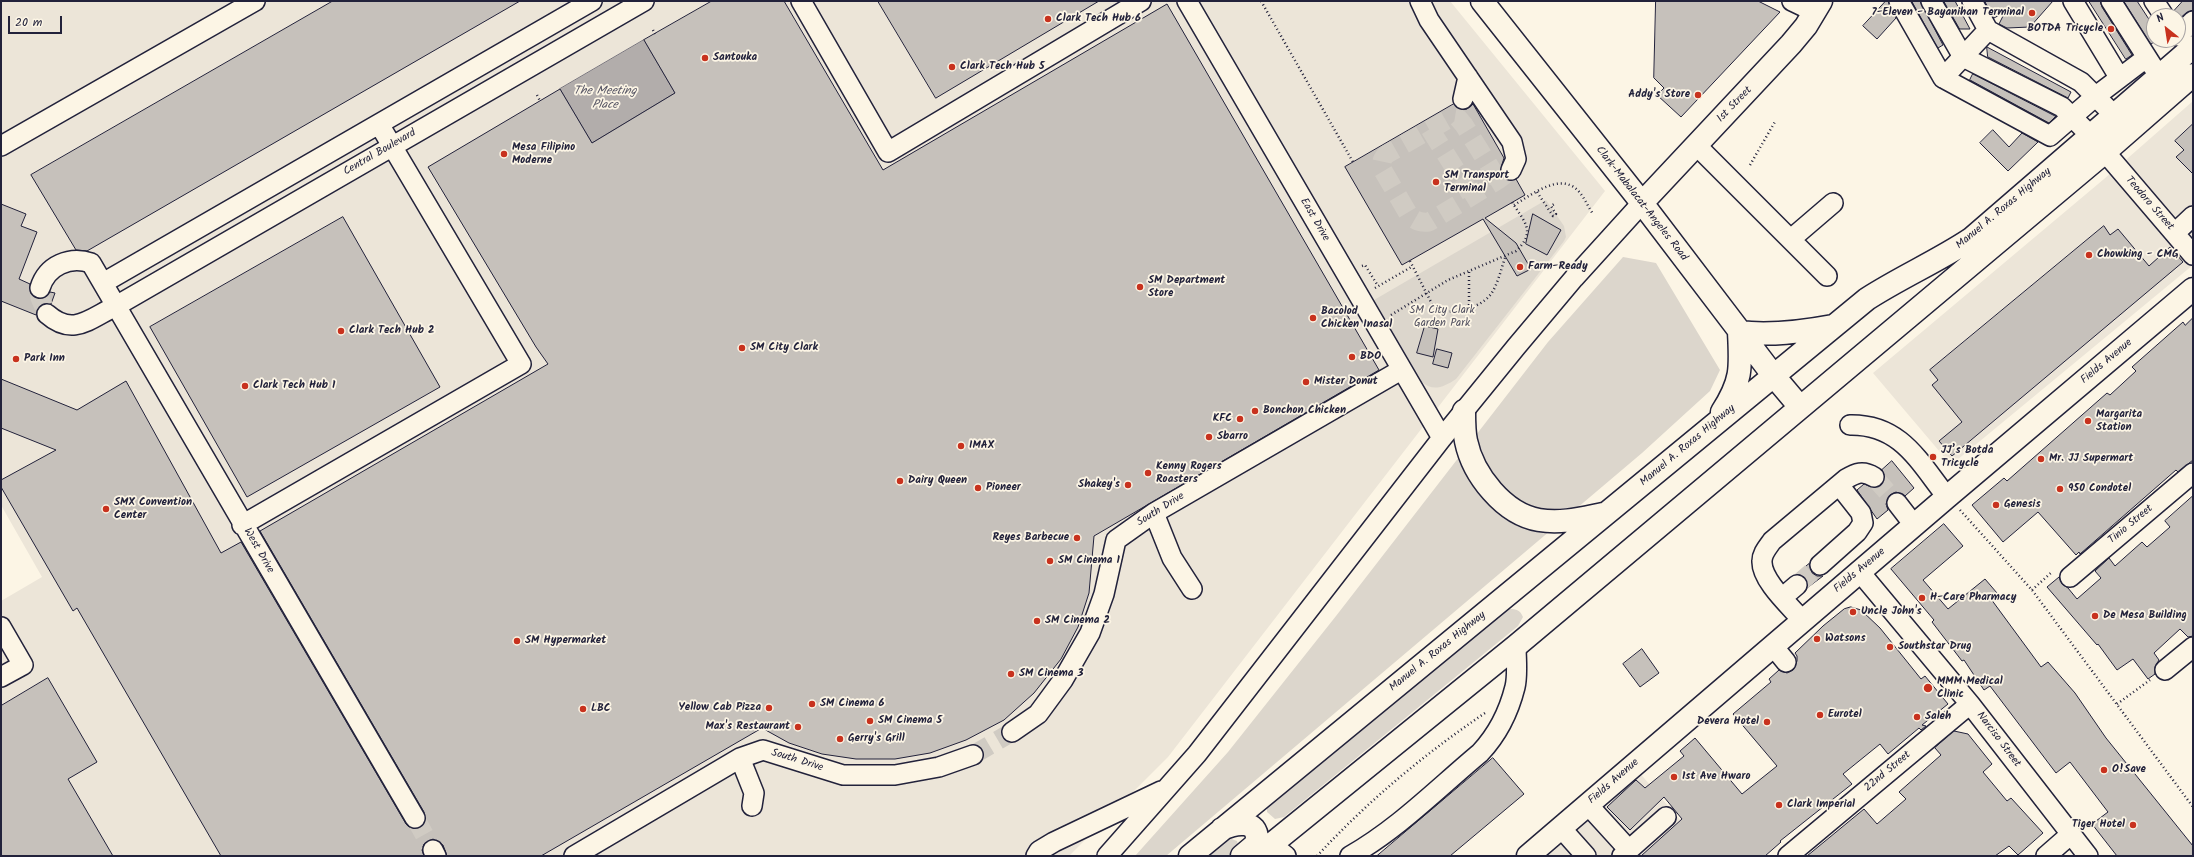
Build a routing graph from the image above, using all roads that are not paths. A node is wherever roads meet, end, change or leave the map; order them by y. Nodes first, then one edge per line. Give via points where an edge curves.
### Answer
1 (254, 1) edge
2 (592, 1) edge
3 (644, 1) edge
4 (801, 1) edge
5 (1141, 1) edge
6 (1187, 1) edge
7 (1420, 1) edge
8 (1482, 1) edge
9 (1792, 1) edge
10 (1899, 1) edge
11 (1931, 1) edge
12 (1972, 1) edge
13 (2074, 1) edge
14 (2111, 1) edge
15 (1818, 7) edge
16 (2193, 21) edge
17 (1988, 30) junction
18 (2186, 37) edge
19 (2180, 48) edge
20 (1963, 57) junction
21 (2146, 58) junction
22 (2193, 76) edge
23 (1468, 77) junction
24 (2119, 77) junction
25 (2160, 77) junction
26 (1943, 78) junction
27 (2096, 96) junction
28 (1463, 99) dead end
29 (2072, 116) junction
30 (2115, 116) junction
31 (379, 124) junction
32 (2091, 136) junction
33 (1696, 145) junction
34 (1, 146) edge
35 (391, 146) junction
36 (2105, 152) junction
37 (1511, 170) tunnel mouth
38 (1642, 203) junction
39 (1834, 203) dead end
40 (2193, 216) edge
41 (2175, 233) junction
42 (1791, 239) junction
43 (2193, 255) edge
44 (1827, 276) dead end
45 (103, 283) junction
46 (40, 288) tunnel mouth
47 (2193, 289) edge
48 (116, 306) junction
49 (47, 314) tunnel mouth
50 (1835, 326) junction
51 (1739, 332) junction
52 (1401, 370) junction
53 (1772, 375) junction
54 (1800, 407) junction
55 (1464, 411) junction
56 (1850, 425) dead end
57 (1711, 428) junction
58 (1442, 438) junction
59 (2193, 473) edge
60 (1874, 477) tunnel mouth
61 (1839, 485) junction
62 (1947, 497) junction
63 (1897, 503) tunnel mouth
64 (1608, 512) junction
65 (1154, 513) junction
66 (242, 525) junction
67 (1914, 525) junction
68 (1820, 565) tunnel mouth
69 (1860, 571) junction
70 (2070, 577) dead end
71 (1192, 590) dead end
72 (1802, 620) junction
73 (2, 631) edge
74 (1516, 646) junction
75 (2193, 648) edge
76 (2165, 670) road end
77 (1, 677) edge
78 (1970, 704) junction
79 (1012, 732) tunnel mouth
80 (973, 755) tunnel mouth
81 (740, 758) junction
82 (1170, 786) junction
83 (1588, 805) junction
84 (752, 806) dead end
85 (1666, 817) dead end
86 (415, 818) tunnel mouth
87 (1561, 828) junction
88 (1222, 829) junction
89 (2070, 835) junction
90 (1271, 852) edge
91 (1625, 853) edge
92 (574, 856) edge
93 (1036, 856) edge
94 (1107, 856) edge
95 (1190, 856) edge
96 (1242, 856) edge
97 (1350, 856) edge
98 (1528, 856) edge
99 (1586, 856) edge
100 (1788, 856) edge
101 (2046, 856) edge
102 (2088, 856) edge

1 - 34 street
2 - 31 street
3 - 35 street, Central Boulevard
4 - 5 street via 888,152
6 - 52 street, East Drive
7 - 23 street via 1429,20
8 - 38 main road, Clark-Mabalacat-Angeles Road
9 - 15 street
10 - 26 street
11 - 20 street
12 - 17 street
13 - 24 street
14 - 21 street
15 - 33 main road, 1st Street via 1786,49
16 - 18 street
17 - 20 street
17 - 27 street via 2081,82
19 - 25 main road, Manuel A. Roxas Highway
20 - 26 street
20 - 29 street via 2062,107
21 - 24 street
21 - 25 street
22 - 36 main road, Manuel A. Roxas Highway
23 - 28 street
23 - 37 street via 1512,142 1516,159
24 - 27 street
25 - 30 main road, Manuel A. Roxas Highway
26 - 29 street via 2050,136
27 - 29 street
27 - 30 street
29 - 32 street
30 - 32 main road, Manuel A. Roxas Highway
31 - 35 street
31 - 45 street
32 - 50 main road, Manuel A. Roxas Highway via 1971,239 1893,282 1867,299
33 - 38 main road, 1st Street
33 - 42 street
35 - 48 street, Central Boulevard
35 - 66 street via 521,364
36 - 41 street, Teodoro Street
36 - 54 main road, Manuel A. Roxas Highway
38 - 51 main road, Clark-Mabalacat-Angeles Road
38 - 55 street via 1574,278
39 - 42 street
40 - 41 street
41 - 43 street, Teodoro Street
42 - 44 street
45 - 46 street, West Drive via 91,263 80,259 64,262 48,272
45 - 48 street, West Drive
47 - 62 main road, Fields Avenue
48 - 49 street, Central Boulevard via 74,327 57,324
48 - 66 street, West Drive
50 - 51 main road via 1780,333
50 - 53 main road, Manuel A. Roxas Highway
51 - 53 main road, Clark-Mabalacat-Angeles Road
51 - 57 main road via 1739,379 1732,396
52 - 58 street, East Drive
52 - 65 street, South Drive
53 - 54 main road, Clark-Mabalacat-Angeles Road
53 - 57 main road, Manuel A. Roxas Highway
54 - 74 main road, Manuel A. Roxas Highway
55 - 58 street
55 - 64 main road via 1466,441 1475,470 1495,494 1515,511 1539,520 1575,520
56 - 62 street via 1873,427 1896,436
57 - 64 main road, Manuel A. Roxas Highway
58 - 82 street
59 - 70 street, Tinio Street
60 - 61 street via 1858,472
61 - 68 street via 1861,513 1863,523 1857,532
61 - 72 street via 1772,541 1765,550 1762,560 1766,577 1790,591
62 - 67 main road, Fields Avenue
63 - 67 street
64 - 88 main road, Manuel A. Roxas Highway
65 - 71 street via 1172,558
65 - 79 street, South Drive via 1116,540 1104,594 1090,633 1063,680 1038,714
66 - 86 street, West Drive via 321,670
67 - 69 main road, Fields Avenue
69 - 72 main road, Fields Avenue
69 - 78 street, Narciso Street
72 - 83 main road, Fields Avenue via 1779,654
73 - 77 street via 23,665
74 - 90 main road, Manuel A. Roxas Highway
74 - 97 street via 1515,686 1499,728 1490,742 1399,822
75 - 76 street
78 - 89 street, Narciso Street
78 - 100 street, 22nd Street
80 - 81 street, South Drive via 939,767 895,775 844,775 763,750
81 - 84 street via 754,793
81 - 92 street, South Drive
82 - 93 street via 1054,842
82 - 94 street
83 - 87 main road, Fields Avenue
83 - 91 street
85 - 91 street
87 - 98 main road, Fields Avenue
87 - 99 street
88 - 95 main road, Manuel A. Roxas Highway
88 - 96 main road via 1238,822 1250,825 1255,830 1255,846
89 - 101 street
89 - 102 street, Narciso Street

